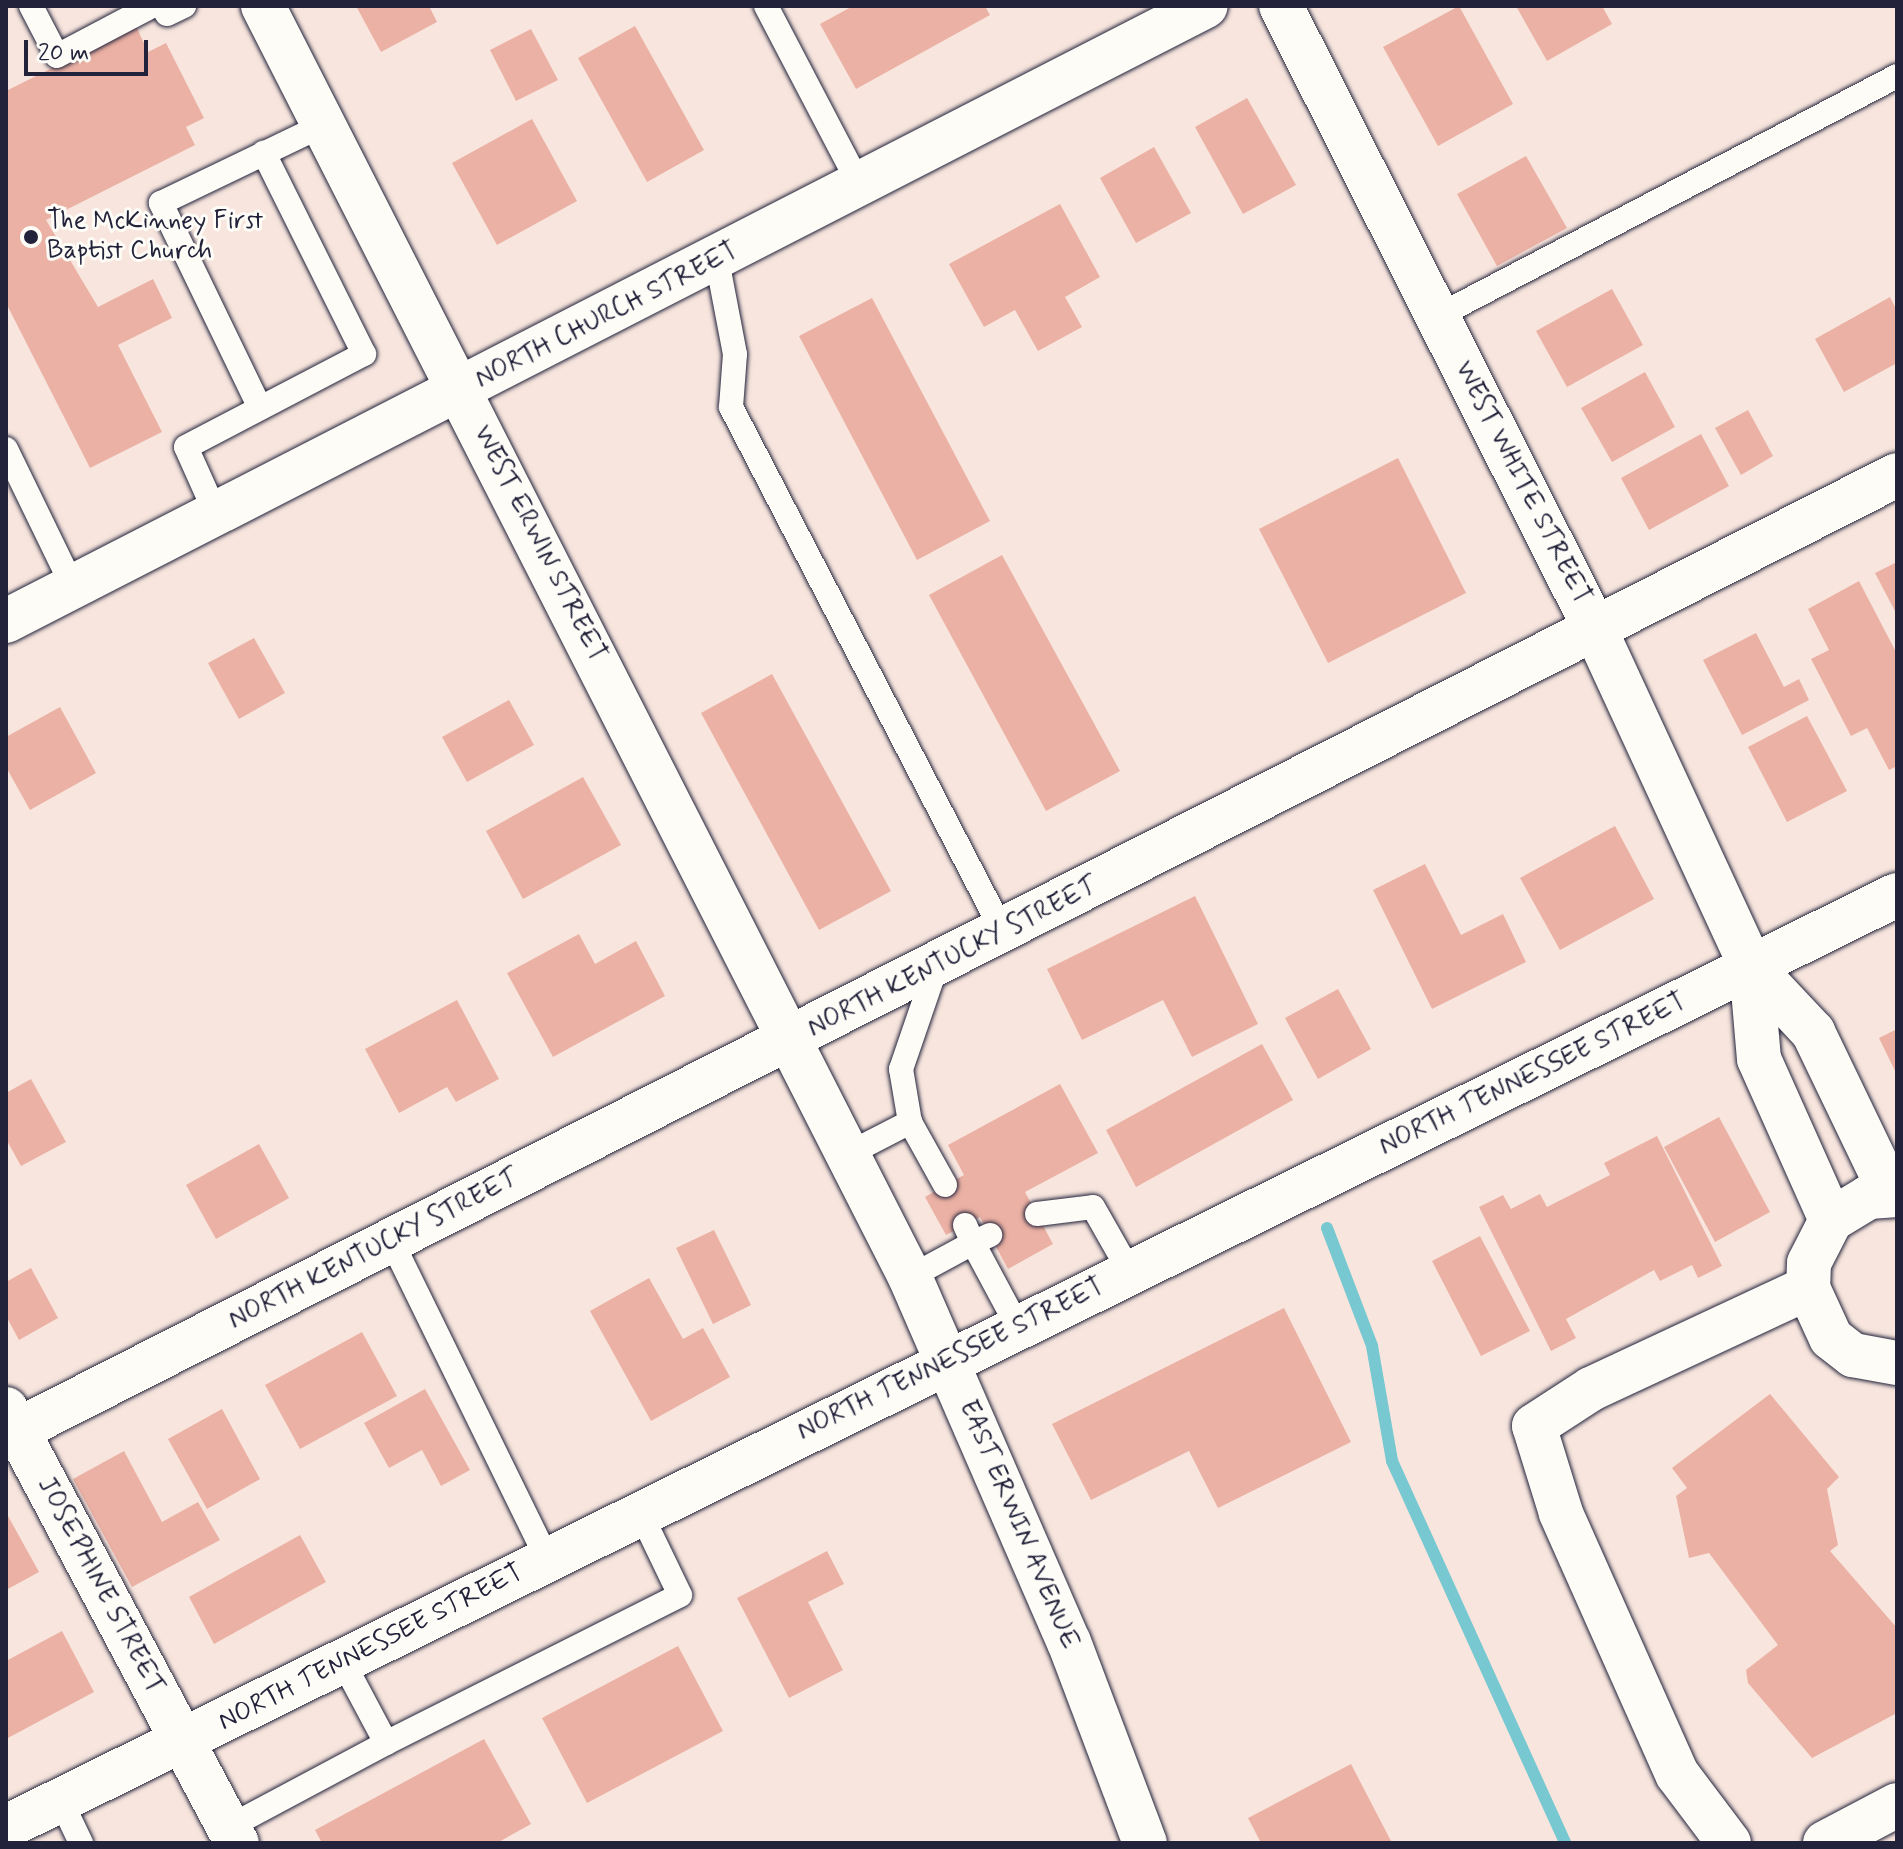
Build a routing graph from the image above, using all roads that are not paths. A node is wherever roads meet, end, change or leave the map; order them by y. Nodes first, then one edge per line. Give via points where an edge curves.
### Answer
1 (31, 6) edge
2 (152, 6) edge
3 (162, 6) edge
4 (184, 6) edge
5 (263, 6) edge
6 (766, 6) edge
7 (1206, 6) edge
8 (1281, 6) edge
9 (1897, 76) edge
10 (323, 125) junction
11 (264, 153) junction
12 (861, 188) junction
13 (717, 260) junction
14 (1438, 316) junction
15 (460, 390) junction
16 (260, 408) junction
17 (6, 449) edge
18 (1897, 475) edge
19 (216, 514) junction
20 (73, 587) junction
21 (6, 621) edge
22 (1595, 629) junction
23 (1897, 895) edge
24 (1003, 932) junction
25 (1751, 966) junction
26 (936, 967) junction
27 (792, 1039) junction
28 (910, 1122) junction
29 (850, 1153) junction
30 (945, 1185) dead end
31 (1894, 1194) edge
32 (1037, 1214) dead end
33 (1831, 1220) junction
34 (392, 1242) junction
35 (1130, 1272) junction
36 (910, 1277) junction
37 (1808, 1288) junction
38 (1018, 1327) junction
39 (947, 1361) junction
40 (1897, 1363) edge
41 (10, 1425) edge
42 (641, 1514) junction
43 (548, 1560) junction
44 (343, 1662) junction
45 (184, 1742) junction
46 (386, 1743) junction
47 (61, 1801) junction
48 (1897, 1805) edge
49 (6, 1827) edge
50 (233, 1835) edge
51 (81, 1843) edge
52 (1145, 1843) edge
53 (1729, 1843) edge
54 (1825, 1843) edge

1 - 2 lane via 57,56
3 - 4 lane via 167,14
5 - 10 street, WEST ERWIN STREET
6 - 12 lane
7 - 12 street, NORTH CHURCH STREET
8 - 14 street, WEST WHITE STREET
9 - 14 lane
10 - 11 lane
10 - 15 street, WEST ERWIN STREET
11 - 16 lane via 364,354
11 - 16 lane via 161,203
12 - 13 street, NORTH CHURCH STREET
13 - 15 street, NORTH CHURCH STREET
13 - 24 lane via 735,354 731,407
14 - 22 street, WEST WHITE STREET
15 - 19 street, NORTH CHURCH STREET
15 - 27 street, WEST ERWIN STREET
16 - 19 lane via 186,447
17 - 20 lane
18 - 22 street, NORTH KENTUCKY STREET
19 - 20 street, NORTH CHURCH STREET
20 - 21 street, NORTH CHURCH STREET
22 - 24 street, NORTH KENTUCKY STREET
22 - 25 street, WEST WHITE STREET
23 - 25 street, NORTH TENNESSEE STREET
24 - 26 street, NORTH KENTUCKY STREET
25 - 31 street via 1813,1032
25 - 33 street via 1759,1059
25 - 35 street, NORTH TENNESSEE STREET
26 - 27 street, NORTH KENTUCKY STREET
26 - 28 lane via 901,1069
27 - 29 street, EAST ERWIN AVENUE
27 - 34 street, NORTH KENTUCKY STREET
28 - 29 lane
28 - 30 lane
29 - 36 street, EAST ERWIN AVENUE
31 - 33 street via 1849,1206
32 - 35 lane via 1093,1207
33 - 37 street via 1813,1251
34 - 41 street, NORTH KENTUCKY STREET
34 - 43 lane
35 - 38 street, NORTH TENNESSEE STREET
36 - 38 lane via 976,1234
36 - 39 street, EAST ERWIN AVENUE
37 - 40 street via 1831,1338 1853,1355
37 - 53 street via 1591,1389 1534,1426 1561,1513 1677,1774
38 - 39 street, NORTH TENNESSEE STREET
39 - 42 street, NORTH TENNESSEE STREET
39 - 52 street, EAST ERWIN AVENUE via 1069,1642
41 - 45 street, JOSEPHINE STREET
42 - 43 street, NORTH TENNESSEE STREET
42 - 46 lane via 680,1595
43 - 44 street, NORTH TENNESSEE STREET
44 - 45 street, NORTH TENNESSEE STREET
44 - 46 lane
45 - 47 street, NORTH TENNESSEE STREET
45 - 50 street, JOSEPHINE STREET
46 - 50 lane
47 - 49 street, NORTH TENNESSEE STREET
47 - 51 lane
48 - 54 street

